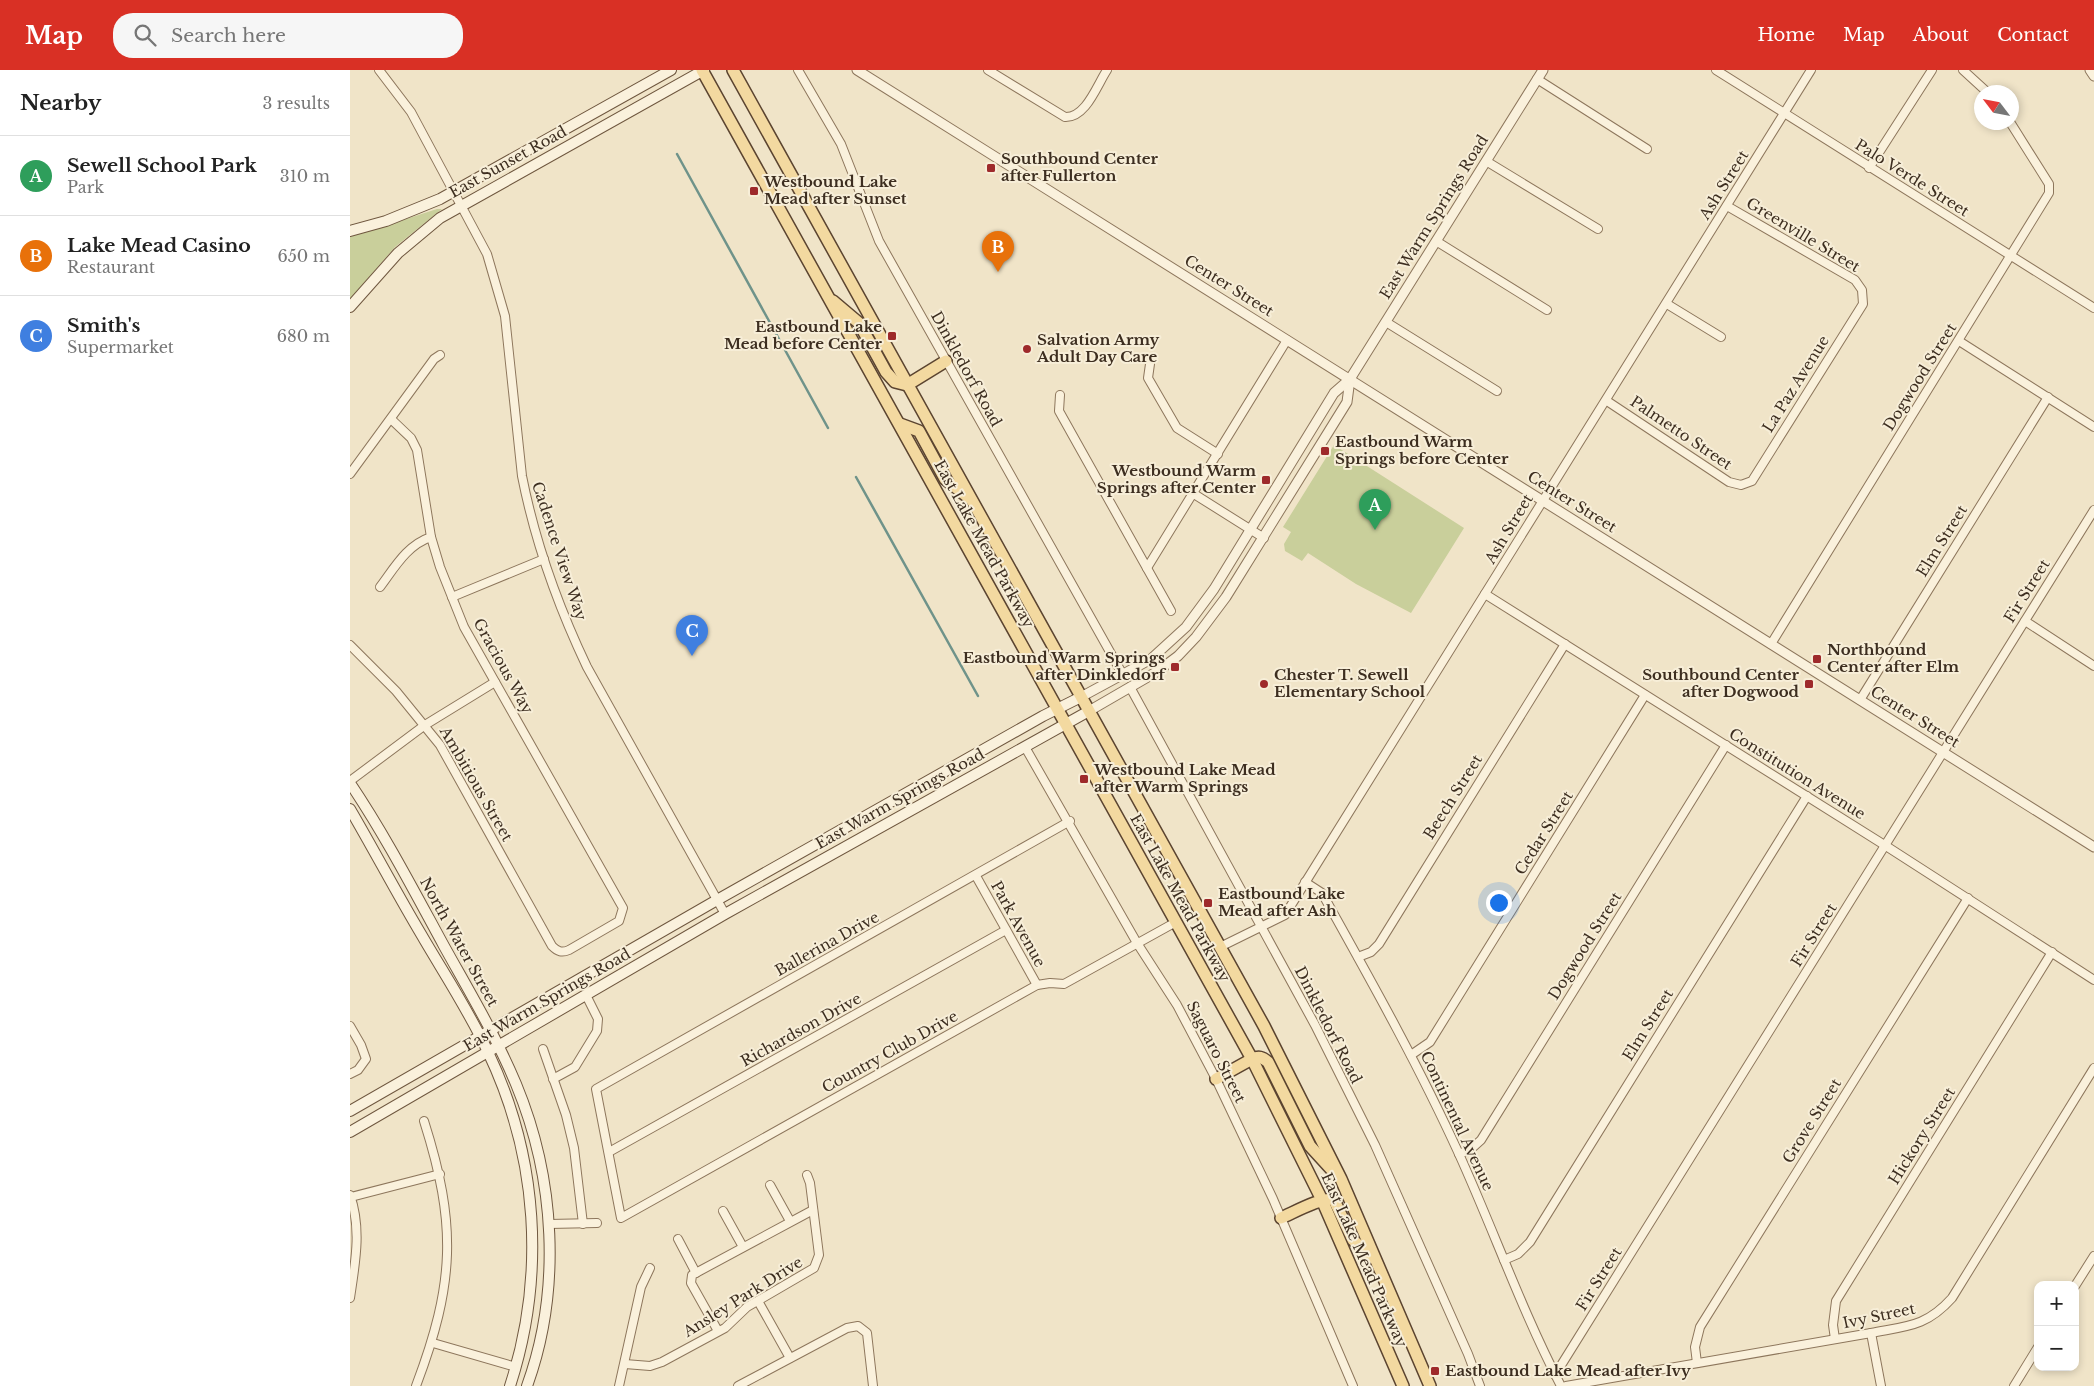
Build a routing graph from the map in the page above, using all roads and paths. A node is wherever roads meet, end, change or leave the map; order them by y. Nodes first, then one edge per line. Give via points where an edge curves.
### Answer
1 (379, 70) edge
2 (671, 70) edge
3 (703, 70) edge
4 (733, 70) edge
5 (798, 70) edge
6 (857, 70) edge
7 (988, 70) edge
8 (1107, 70) edge
9 (1543, 70) edge
10 (1716, 70) edge
11 (1811, 70) edge
12 (1932, 70) edge
13 (1963, 70) edge
14 (2090, 70) edge
15 (2094, 76) edge
16 (1537, 79) junction
17 (1979, 85) edge
18 (1784, 114) junction
19 (2015, 130) edge
20 (1647, 149) dead end
21 (1486, 161) junction
22 (1869, 168) junction
23 (454, 192) junction
24 (462, 206) junction
25 (1727, 206) junction
26 (1598, 229) dead end
27 (350, 231) edge
28 (1436, 241) junction
29 (2011, 257) junction
30 (1862, 290) joint
31 (828, 296) junction
32 (1667, 304) junction
33 (350, 307) edge
34 (2094, 308) edge
35 (1547, 310) dead end
36 (1386, 322) junction
37 (1721, 337) dead end
38 (1287, 340) junction
39 (1959, 341) junction
40 (440, 356) dead end
41 (946, 361) junction
42 (1150, 364) dead end
43 (1350, 379) junction
44 (907, 385) junction
45 (1496, 391) dead end
46 (1060, 395) dead end
47 (2048, 397) junction
48 (1607, 400) junction
49 (391, 420) junction
50 (900, 424) junction
51 (2094, 427) edge
52 (1218, 454) junction
53 (351, 468) edge
54 (1740, 485) joint
55 (1194, 494) junction
56 (1542, 500) junction
57 (974, 502) junction
58 (2094, 510) edge
59 (1250, 529) junction
60 (431, 537) junction
61 (1264, 538) junction
62 (544, 559) junction
63 (1147, 568) junction
64 (380, 587) dead end
65 (1485, 594) junction
66 (452, 597) junction
67 (1171, 611) dead end
68 (2025, 622) junction
69 (1565, 644) junction
70 (1771, 644) junction
71 (350, 645) edge
72 (2094, 666) edge
73 (1123, 675) junction
74 (495, 682) junction
75 (1130, 687) junction
76 (1645, 695) junction
77 (1082, 698) junction
78 (1860, 700) junction
79 (1059, 708) junction
80 (1089, 711) junction
81 (1067, 723) junction
82 (425, 725) junction
83 (1726, 745) junction
84 (1025, 747) junction
85 (1943, 752) junction
86 (350, 782) edge
87 (1807, 796) junction
88 (350, 809) edge
89 (1070, 822) junction
90 (844, 828) junction
91 (852, 843) junction
92 (1886, 846) junction
93 (2094, 847) edge
94 (976, 876) junction
95 (1305, 882) junction
96 (1968, 898) junction
97 (717, 900) junction
98 (725, 914) junction
99 (1176, 922) junction
100 (1262, 927) junction
101 (1006, 930) junction
102 (1137, 943) junction
103 (1220, 947) junction
104 (557, 951) joint
105 (2052, 952) junction
106 (1358, 957) junction
107 (2094, 980) edge
108 (1037, 985) junction
109 (586, 995) junction
110 (350, 1026) edge
111 (490, 1030) junction
112 (479, 1036) junction
113 (498, 1046) junction
114 (543, 1049) dead end
115 (488, 1052) junction
116 (1411, 1055) junction
117 (1252, 1059) junction
118 (2094, 1068) edge
119 (350, 1074) edge
120 (553, 1079) junction
121 (1216, 1079) junction
122 (350, 1111) edge
123 (424, 1120) dead end
124 (350, 1132) edge
125 (609, 1152) junction
126 (1459, 1154) junction
127 (440, 1174) junction
128 (808, 1174) dead end
129 (1341, 1179) junction
130 (770, 1185) dead end
131 (350, 1196) edge
132 (1322, 1200) junction
133 (813, 1210) junction
134 (723, 1212) dead end
135 (1281, 1218) junction
136 (790, 1222) junction
137 (597, 1223) dead end
138 (549, 1224) junction
139 (583, 1224) junction
140 (678, 1239) dead end
141 (743, 1247) junction
142 (2094, 1256) edge
143 (1504, 1260) junction
144 (1378, 1262) junction
145 (650, 1268) dead end
146 (696, 1273) junction
147 (2078, 1281) edge
148 (350, 1298) edge
149 (758, 1301) junction
150 (718, 1332) junction
151 (1871, 1333) junction
152 (1835, 1339) junction
153 (433, 1342) junction
154 (2034, 1354) edge
155 (790, 1358) junction
156 (1697, 1363) junction
157 (625, 1364) junction
158 (516, 1368) junction
159 (1555, 1374) junction
160 (416, 1386) edge
161 (510, 1386) edge
162 (527, 1386) edge
163 (619, 1386) edge
164 (739, 1386) edge
165 (873, 1386) edge
166 (1353, 1386) edge
167 (1403, 1386) edge
168 (1430, 1386) edge
169 (1480, 1386) edge
170 (1561, 1386) edge
171 (1566, 1386) edge
172 (1881, 1386) edge
173 (2014, 1386) edge

1 - 23 street, Cadence View Way via 411,112
2 - 23 main road, East Sunset Road
3 - 24 main road, East Sunset Road
3 - 31 main road, East Lake Mead Parkway
4 - 44 main road, East Lake Mead Parkway
5 - 41 street, Dinkledorf Road via 841,144 879,241
6 - 38 street, Center Street
7 - 8 street via 1065,118 1081,112
9 - 16 street, East Warm Springs Road
10 - 18 street, Palo Verde Street
11 - 18 street, Ash Street
12 - 22 street
13 - 17 street
14 - 15 street
16 - 20 street
16 - 21 street, East Warm Springs Road
18 - 22 street, Palo Verde Street
18 - 25 street, Ash Street
19 - 29 street, Dogwood Street via 2049,184 2049,193
21 - 26 street
21 - 28 street, East Warm Springs Road
22 - 29 street, Palo Verde Street
23 - 24 street, Cadence View Way
23 - 27 main road, East Sunset Road via 426,207
24 - 33 main road, East Sunset Road via 440,218 410,243
24 - 62 street, Cadence View Way via 487,254 505,316 522,476
25 - 30 street, Greenville Street via 1855,280
25 - 32 street, Ash Street
28 - 35 street
28 - 36 street, East Warm Springs Road
29 - 34 street, Palo Verde Street
29 - 39 street, Dogwood Street
30 - 54 street, La Paz Avenue via 1863,304 1752,481
31 - 44 main road via 859,323 894,382
31 - 50 main road, East Lake Mead Parkway
32 - 37 street
32 - 48 street, Ash Street
36 - 43 street, East Warm Springs Road
36 - 45 street
38 - 43 street, Center Street
38 - 52 street
39 - 47 street
39 - 70 street, Dogwood Street
40 - 49 street via 434,359
41 - 44 main road
41 - 73 street, Dinkledorf Road
42 - 52 street via 1148,378 1177,428
43 - 56 street, Center Street
43 - 59 street, East Warm Springs Road via 1334,393
43 - 61 street, East Warm Springs Road via 1347,402
44 - 57 main road, East Lake Mead Parkway
46 - 63 street via 1059,411
47 - 51 street
47 - 78 street, Elm Street
48 - 54 street, Palmetto Street via 1729,482
48 - 56 street, Ash Street
49 - 53 street
49 - 60 street, Gracious Way via 411,438 417,450
50 - 57 main road via 918,432 945,480
50 - 79 main road, East Lake Mead Parkway
52 - 55 street
55 - 59 street
55 - 63 street
56 - 65 street, Ash Street
56 - 70 street, Center Street
57 - 77 main road, East Lake Mead Parkway
58 - 68 street, Fir Street
59 - 61 street
59 - 73 street, East Warm Springs Road via 1186,627 1151,659
60 - 64 street via 407,551
60 - 66 street, Gracious Way
61 - 75 street, East Warm Springs Road via 1196,638 1178,656
62 - 66 street
62 - 97 street, Cadence View Way via 572,637 587,667
63 - 67 street
65 - 69 street, Constitution Avenue
65 - 95 street, Ash Street
66 - 74 street, Gracious Way via 476,650
68 - 72 street
68 - 85 street, Fir Street
69 - 76 street, Constitution Avenue
69 - 106 street, Beech Street via 1379,944 1371,952
70 - 78 street, Center Street
71 - 82 street, Ambitious Street
73 - 77 street, East Warm Springs Road
74 - 82 street
74 - 104 street, Gracious Way via 622,908 619,921 569,950
75 - 80 street, East Warm Springs Road
75 - 100 street, Dinkledorf Road
76 - 83 street, Constitution Avenue
76 - 116 street, Cedar Street via 1430,1042
77 - 79 main road, East Warm Springs Road
77 - 80 main road, East Lake Mead Parkway
78 - 85 street, Center Street
79 - 81 main road, East Lake Mead Parkway
79 - 90 main road, East Warm Springs Road
80 - 81 main road, East Warm Springs Road
80 - 103 main road, East Lake Mead Parkway
81 - 84 main road, East Warm Springs Road
81 - 99 main road, East Lake Mead Parkway
82 - 86 street
82 - 104 street, Ambitious Street
83 - 87 street, Constitution Avenue
83 - 126 street, Dogwood Street via 1481,1140
84 - 89 street, Saguaro Street
84 - 91 main road, East Warm Springs Road
85 - 92 street, Fir Street
85 - 93 street, Center Street
86 - 111 main road, North Water Street
87 - 92 street, Constitution Avenue
87 - 143 street, Elm Street via 1530,1242 1518,1254
88 - 112 main road, North Water Street
89 - 94 street, Ballerina Drive
89 - 102 street, Saguaro Street
90 - 91 main road
90 - 97 main road, East Warm Springs Road
91 - 98 main road, East Warm Springs Road
92 - 96 street, Constitution Avenue
92 - 159 street, Fir Street
94 - 101 street, Park Avenue
94 - 125 street, Ballerina Drive via 596,1089
95 - 100 street, Ash Street via 1285,915
95 - 106 street, Continental Avenue via 1322,892
96 - 105 street, Constitution Avenue
96 - 156 street, Grove Street via 1700,1327 1695,1347
97 - 98 street, Cadence View Way
97 - 111 main road, East Warm Springs Road
98 - 109 main road, East Warm Springs Road
99 - 102 street, Country Club Drive
99 - 117 main road, East Lake Mead Parkway
100 - 103 street, Ash Street
100 - 169 street, Dinkledorf Road via 1375,1145
101 - 108 street, Park Avenue
101 - 125 street, Richardson Drive
102 - 108 street, Country Club Drive via 1064,984
102 - 121 street, Saguaro Street via 1177,1005
103 - 129 main road, East Lake Mead Parkway
105 - 107 street, Constitution Avenue
105 - 152 street, Hickory Street via 1836,1301
106 - 116 street, Continental Avenue
108 - 125 street, Country Club Drive via 621,1218
109 - 113 main road, East Warm Springs Road
109 - 120 street via 598,1019 597,1031 574,1067
110 - 119 street via 366,1059 358,1070
111 - 112 main road, East Warm Springs Road
111 - 113 main road, North Water Street
112 - 115 main road, North Water Street
112 - 122 main road, East Warm Springs Road
113 - 115 main road, East Warm Springs Road
113 - 138 main road, North Water Street via 532,1129 546,1185
114 - 120 street
115 - 124 main road, East Warm Springs Road
115 - 158 main road, North Water Street via 519,1140 532,1213 532,1290
116 - 126 street, Continental Avenue
117 - 121 main road
117 - 129 main road via 1258,1057 1268,1062 1310,1146
117 - 132 main road, East Lake Mead Parkway
118 - 151 street, Ivy Street via 1952,1298 1938,1314 1921,1323
120 - 139 street via 574,1148
121 - 135 street, Saguaro Street
123 - 127 street
126 - 143 street, Continental Avenue
127 - 131 street
127 - 153 street via 448,1248 444,1296
128 - 133 street, Ansley Park Drive
129 - 144 main road, East Lake Mead Parkway
130 - 136 street
131 - 148 street via 357,1249
132 - 135 main road
132 - 144 main road via 1334,1200 1353,1240
132 - 167 main road, East Lake Mead Parkway
133 - 136 street
133 - 149 street, Ansley Park Drive via 817,1265 812,1271
134 - 141 street
135 - 166 street, Saguaro Street
136 - 141 street
137 - 139 street
138 - 139 street
138 - 162 main road, North Water Street via 544,1319
140 - 146 street
141 - 146 street
142 - 147 street
143 - 159 street, Continental Avenue
144 - 168 main road, East Lake Mead Parkway
145 - 157 street via 640,1286
146 - 150 street via 690,1281
149 - 150 street, Ansley Park Drive
149 - 155 street
150 - 157 street, Ansley Park Drive via 655,1366
151 - 152 street, Ivy Street
151 - 172 street
152 - 156 street, Ivy Street
153 - 158 street
153 - 160 street
154 - 173 street
155 - 164 street
155 - 165 street via 844,1329 861,1327 868,1335
156 - 171 street, Ivy Street
157 - 163 street
158 - 161 main road, North Water Street
159 - 170 street, Continental Avenue

